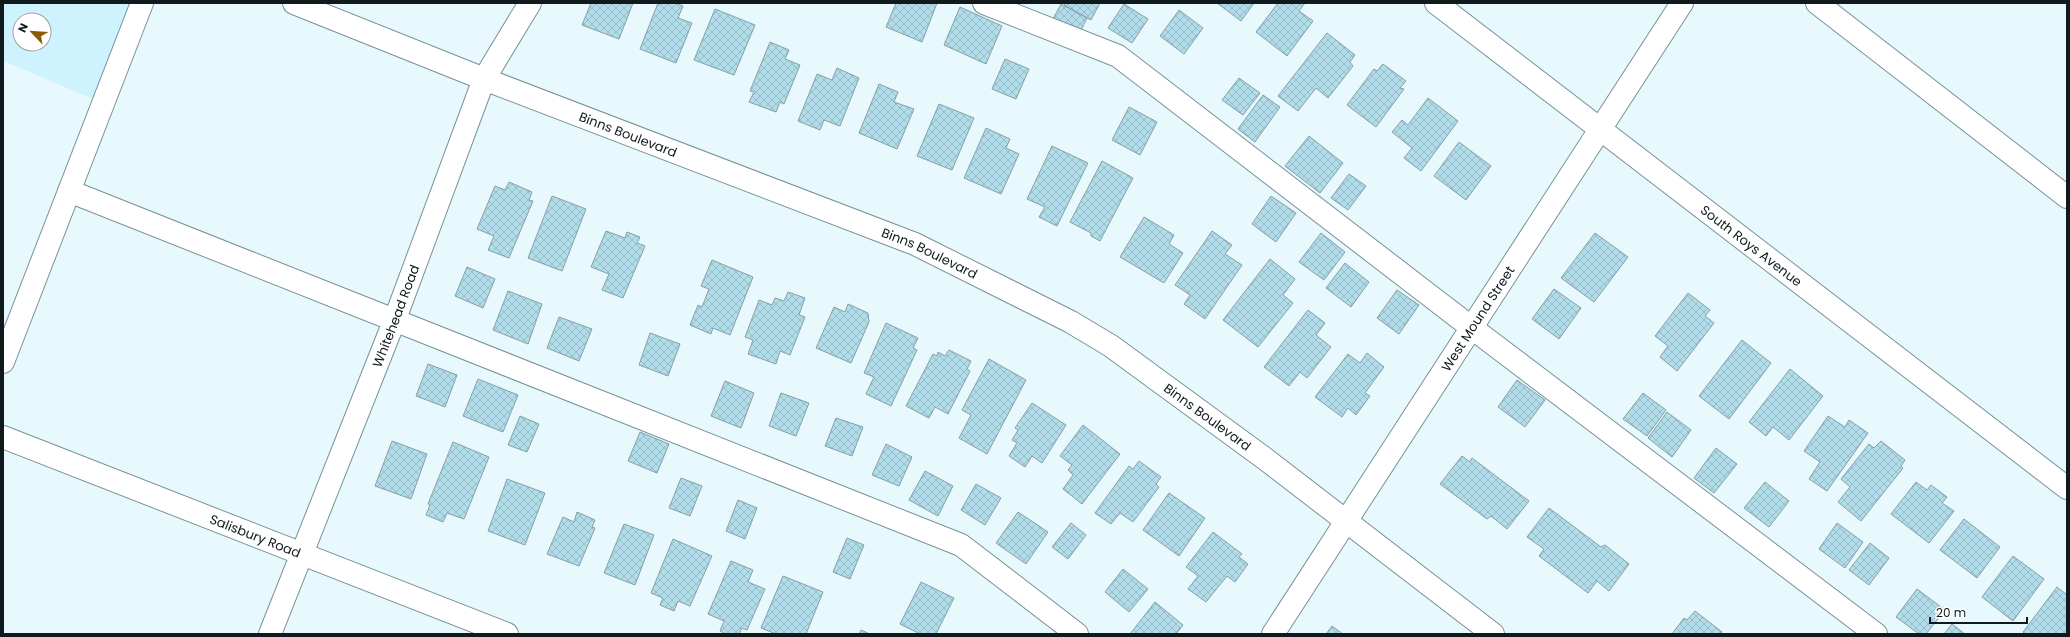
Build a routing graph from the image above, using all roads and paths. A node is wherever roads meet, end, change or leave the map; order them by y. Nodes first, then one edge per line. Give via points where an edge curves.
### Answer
1 (294, 3) edge
2 (530, 3) edge
3 (984, 3) edge
4 (1436, 3) edge
5 (1682, 3) edge
6 (1817, 3) edge
7 (139, 4) edge
8 (484, 79) junction
9 (1600, 129) junction
10 (69, 192) junction
11 (2067, 197) edge
12 (394, 319) junction
13 (1472, 328) junction
14 (3, 362) edge
15 (3, 437) edge
16 (2067, 488) edge
17 (1346, 522) junction
18 (302, 554) junction
19 (270, 634) edge
20 (507, 634) edge
21 (1077, 634) edge
22 (1273, 634) edge
23 (1493, 634) edge
24 (1876, 634) edge

1 - 8 street, Binns Boulevard
2 - 8 street, Whitehead Road
3 - 13 street via 1118,56
4 - 9 street, South Roys Avenue
5 - 9 street, West Mound Street
6 - 11 street
7 - 10 street
8 - 12 street, Whitehead Road
8 - 17 street, Binns Boulevard via 915,244 1071,322 1111,346
9 - 13 street, West Mound Street
9 - 16 street, South Roys Avenue
10 - 12 street
10 - 14 street
12 - 18 street, Whitehead Road
12 - 21 street via 961,545
13 - 17 street, West Mound Street
13 - 24 street
15 - 18 street, Salisbury Road
17 - 22 street, West Mound Street
17 - 23 street, Binns Boulevard
18 - 19 street, Whitehead Road
18 - 20 street, Salisbury Road

